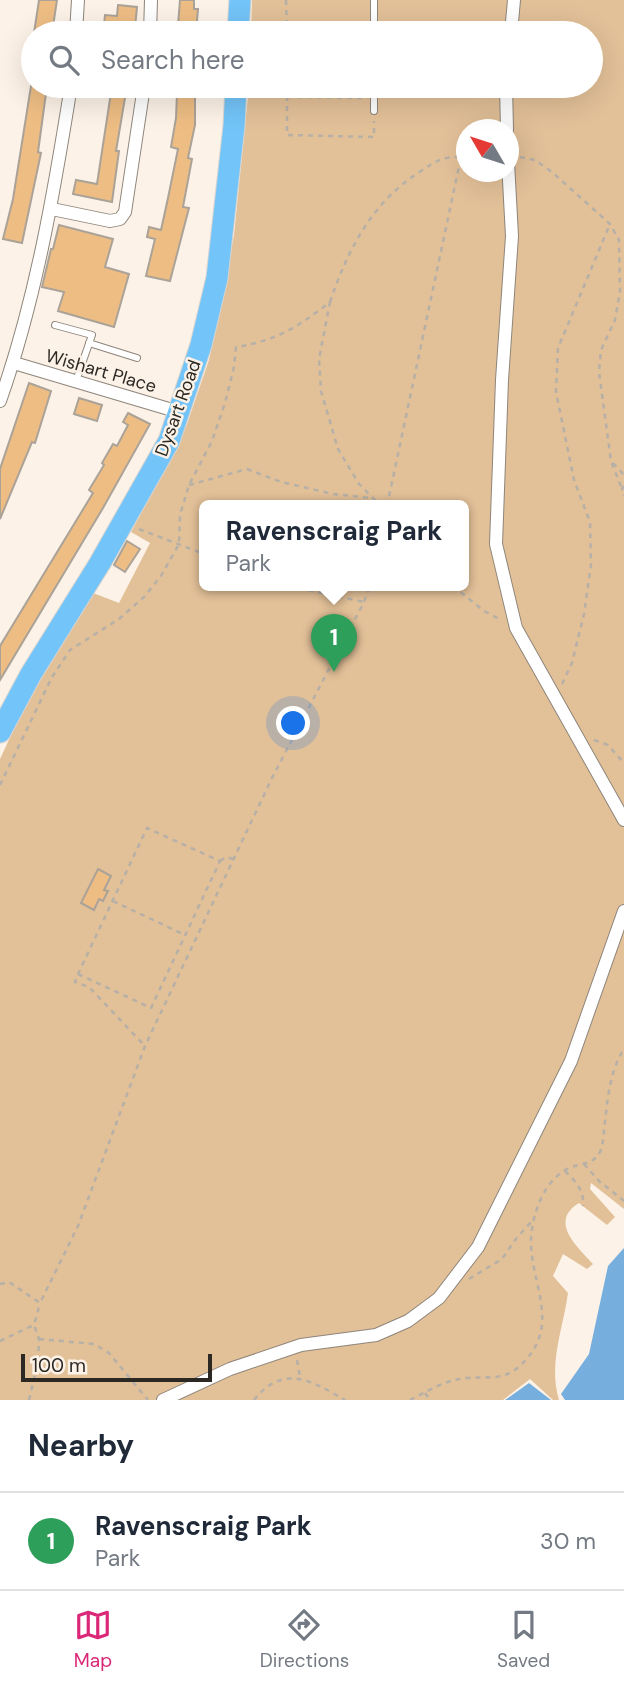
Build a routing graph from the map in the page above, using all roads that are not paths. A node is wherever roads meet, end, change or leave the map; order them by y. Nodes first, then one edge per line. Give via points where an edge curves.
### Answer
1 (78, 0) edge
2 (151, 0) edge
3 (240, 0) edge
4 (374, 0) edge
5 (514, 0) edge
6 (77, 21) edge
7 (150, 21) edge
8 (239, 21) edge
9 (374, 21) edge
10 (512, 21) edge
11 (69, 98) edge
12 (142, 98) edge
13 (235, 98) edge
14 (374, 98) edge
15 (506, 98) edge
16 (374, 111) road end
17 (507, 119) edge
18 (510, 182) edge
19 (52, 209) junction
20 (55, 324) dead end
21 (89, 344) junction
22 (136, 358) dead end
23 (13, 363) junction
24 (76, 382) junction
25 (0, 401) edge
26 (179, 412) junction
27 (0, 732) edge
28 (624, 820) edge
29 (624, 912) edge
30 (163, 1400) edge

1 - 6 street
2 - 7 street
3 - 8 main road
4 - 9 lane
5 - 10 street
11 - 19 street
12 - 19 street via 125,212 120,219
13 - 26 main road, Dysart Road via 217,278
14 - 16 lane
15 - 17 street
18 - 28 street via 512,236 496,544 516,628
19 - 23 street
20 - 21 lane via 92,335
21 - 22 lane
21 - 24 lane
23 - 24 street, Wishart Place
23 - 25 street
24 - 26 street, Wishart Place
26 - 27 main road, Dysart Road via 169,442 124,523 30,674
29 - 30 street via 571,1061 478,1247 439,1298 408,1321 376,1335 292,1348 229,1369

